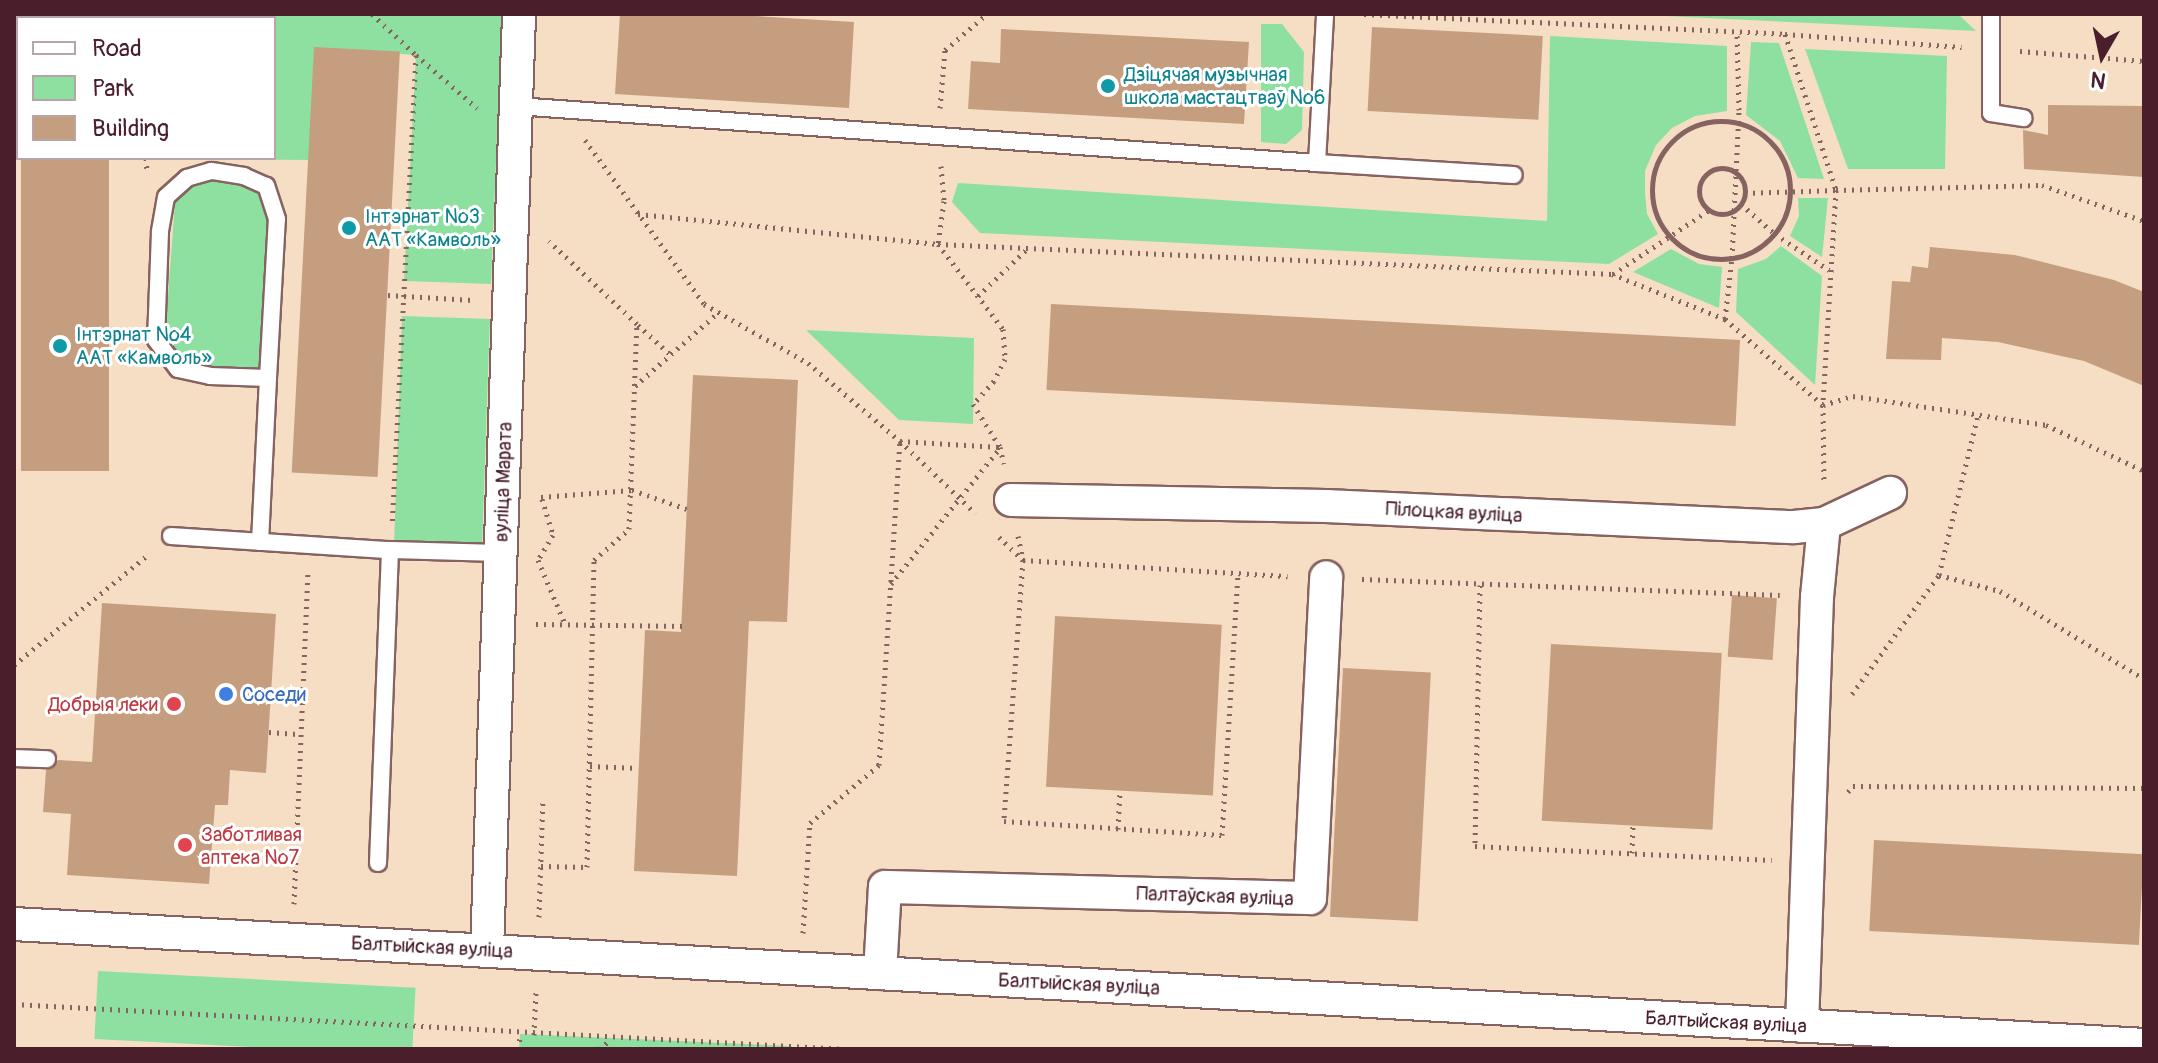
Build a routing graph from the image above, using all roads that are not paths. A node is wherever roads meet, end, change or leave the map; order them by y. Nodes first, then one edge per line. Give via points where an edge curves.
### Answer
1 (519, 14) edge
2 (1325, 14) edge
3 (1991, 14) edge
4 (515, 116) junction
5 (2024, 118) dead end
6 (1317, 163) junction
7 (1514, 175) dead end
8 (268, 378) junction
9 (1890, 493) dead end
10 (1011, 500) road end
11 (1824, 524) junction
12 (171, 536) road end
13 (260, 542) junction
14 (390, 550) junction
15 (500, 553) junction
16 (1326, 577) road end
17 (14, 758) edge
18 (47, 759) dead end
19 (378, 863) dead end
20 (14, 924) edge
21 (487, 950) junction
22 (880, 973) junction
23 (1802, 1026) junction
24 (2144, 1045) edge

1 - 4 street, вуліца Марата
2 - 6 lane
3 - 5 lane via 1991,113
4 - 6 lane
4 - 15 street, вуліца Марата
6 - 7 lane
8 - 8 lane via 277,219 266,186 211,171 187,178 166,197 156,340 178,369
8 - 13 lane
9 - 11 street, Пілоцкая вуліца
10 - 11 street, Пілоцкая вуліца
11 - 23 street
12 - 13 lane
13 - 14 lane
14 - 15 lane
14 - 19 lane
15 - 21 street, вуліца Марата
16 - 22 street, Палтаўская вуліца via 1310,898 885,887
17 - 18 lane
20 - 21 street, Балтыйская вуліца
21 - 22 street, Балтыйская вуліца
22 - 23 street, Балтыйская вуліца
23 - 24 street, Балтыйская вуліца

